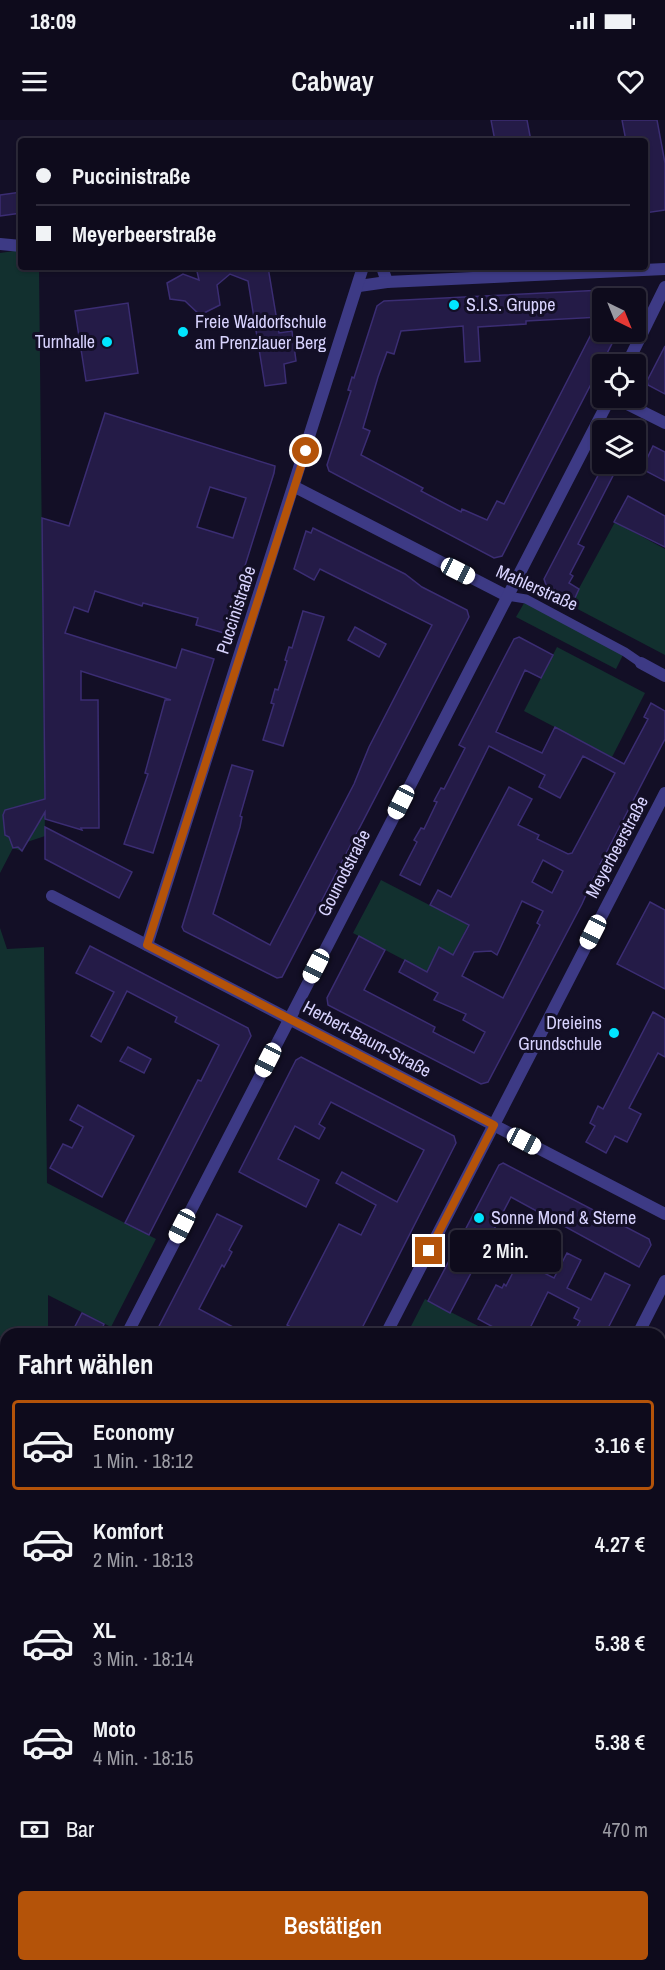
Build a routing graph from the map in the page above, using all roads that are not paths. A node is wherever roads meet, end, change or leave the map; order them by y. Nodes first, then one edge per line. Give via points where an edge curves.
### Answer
1 (0, 244) edge
2 (18, 246) edge
3 (665, 269) edge
4 (362, 270) edge
5 (382, 270) edge
6 (644, 270) edge
7 (648, 270) edge
8 (387, 282) junction
9 (359, 286) junction
10 (665, 287) edge
11 (632, 354) edge
12 (605, 408) edge
13 (635, 408) edge
14 (665, 423) edge
15 (295, 487) junction
16 (507, 596) junction
17 (640, 663) joint
18 (665, 676) edge
19 (665, 793) edge
20 (51, 896) dead end
21 (147, 945) junction
22 (290, 1018) junction
23 (494, 1125) junction
24 (665, 1214) edge
25 (665, 1281) edge
26 (130, 1328) edge
27 (389, 1328) edge
28 (641, 1328) edge

1 - 2 street
3 - 7 street
4 - 9 street, Puccinistraße
5 - 8 street
6 - 8 street
8 - 9 street
9 - 15 street, Puccinistraße
10 - 11 street
12 - 16 street, Gounodstraße
13 - 14 street
15 - 16 street, Mahlerstraße
15 - 21 street, Puccinistraße
16 - 17 street, Mahlerstraße via 523,597
16 - 22 street, Gounodstraße
17 - 18 street, Mahlerstraße
19 - 23 street, Meyerbeerstraße
20 - 21 street, Herbert-Baum-Straße
21 - 22 street, Herbert-Baum-Straße
22 - 23 street, Herbert-Baum-Straße
22 - 26 street, Gounodstraße
23 - 24 street, Herbert-Baum-Straße
23 - 27 street, Meyerbeerstraße
25 - 28 street

